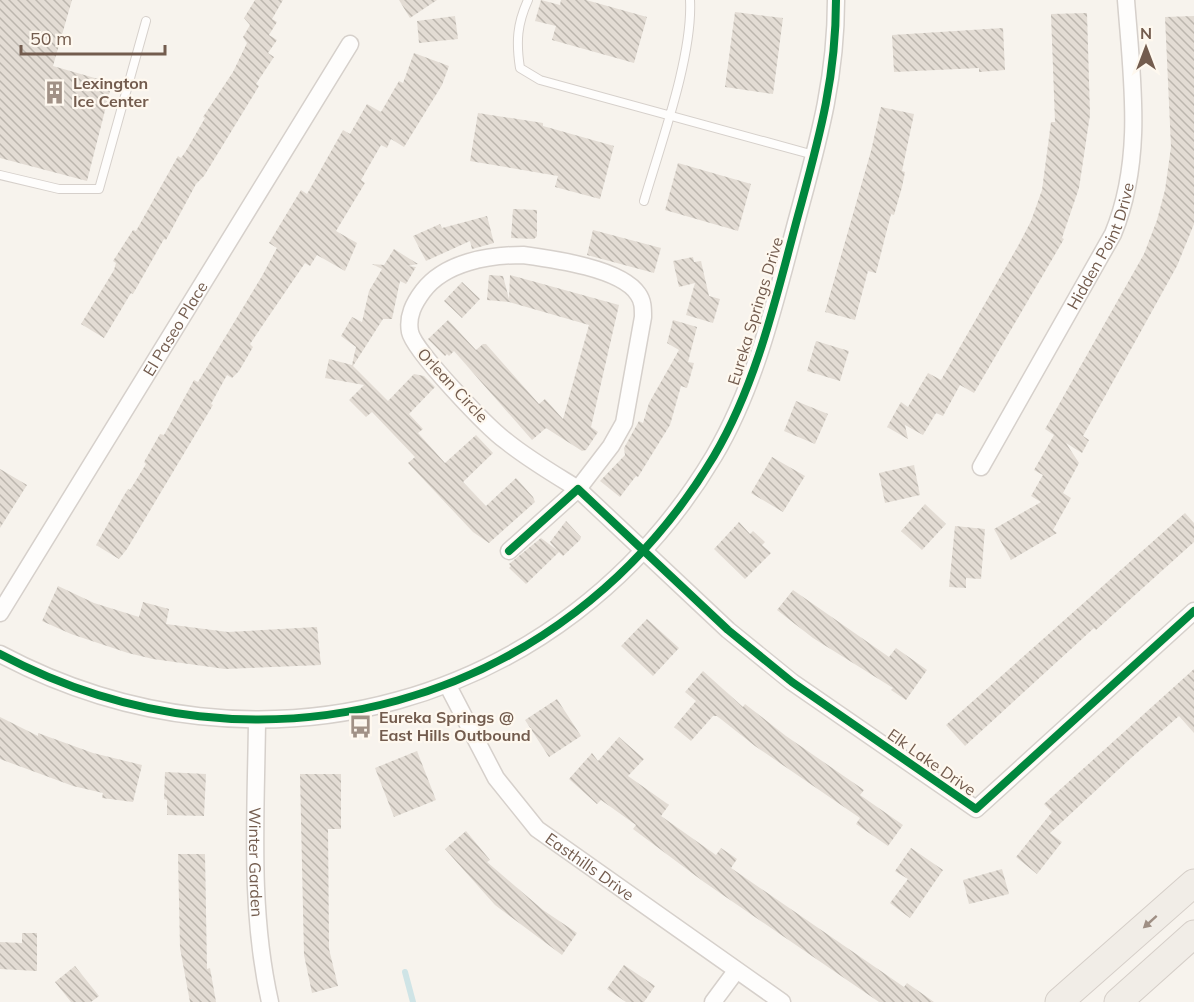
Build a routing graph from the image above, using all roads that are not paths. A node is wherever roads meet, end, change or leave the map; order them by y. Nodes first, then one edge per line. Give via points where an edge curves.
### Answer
1 (528, 0) edge
2 (690, 0) edge
3 (836, 0) edge
4 (1126, 0) edge
5 (146, 21) dead end
6 (350, 44) dead end
7 (669, 117) junction
8 (814, 155) junction
9 (0, 175) edge
10 (644, 201) dead end
11 (981, 467) dead end
12 (578, 489) junction
13 (509, 551) dead end
14 (645, 551) junction
15 (1194, 610) edge
16 (0, 613) edge
17 (0, 654) edge
18 (448, 686) junction
19 (257, 721) junction
20 (1194, 883) edge
21 (1194, 934) edge
22 (736, 971) junction
23 (270, 1002) edge
24 (713, 1002) edge
25 (782, 1002) edge
26 (1059, 1002) edge
27 (1118, 1002) edge

1 - 7 lane via 520,17 516,44 520,68 540,80
2 - 7 lane
3 - 8 street, Eureka Springs Drive via 831,89
4 - 11 street, Hidden Point Drive via 1133,157 1125,205 1113,234
5 - 9 lane via 99,189 59,189
6 - 16 street, El Paseo Place
7 - 8 lane
7 - 10 lane
8 - 14 street, Eureka Springs Drive via 776,297 744,394 696,484
12 - 12 street, Orlean Circle via 504,441 414,342 410,317 413,304 440,274 492,257 523,255 561,260 619,278 638,293 643,317 624,423
12 - 13 street, Orlean Circle
12 - 14 street, Orlean Circle
14 - 15 street, Elk Lake Drive via 728,630 792,682 976,808
14 - 18 street, Eureka Springs Drive via 561,623
17 - 19 street, Eureka Springs Drive via 55,682 141,708 176,715
18 - 19 street, Eureka Springs Drive via 315,717
18 - 22 street, Easthills Drive via 496,778 537,829
19 - 23 street, Winter Garden via 255,907
20 -> 26 main road
21 - 27 main road
22 - 24 street
22 - 25 street, Easthills Drive

